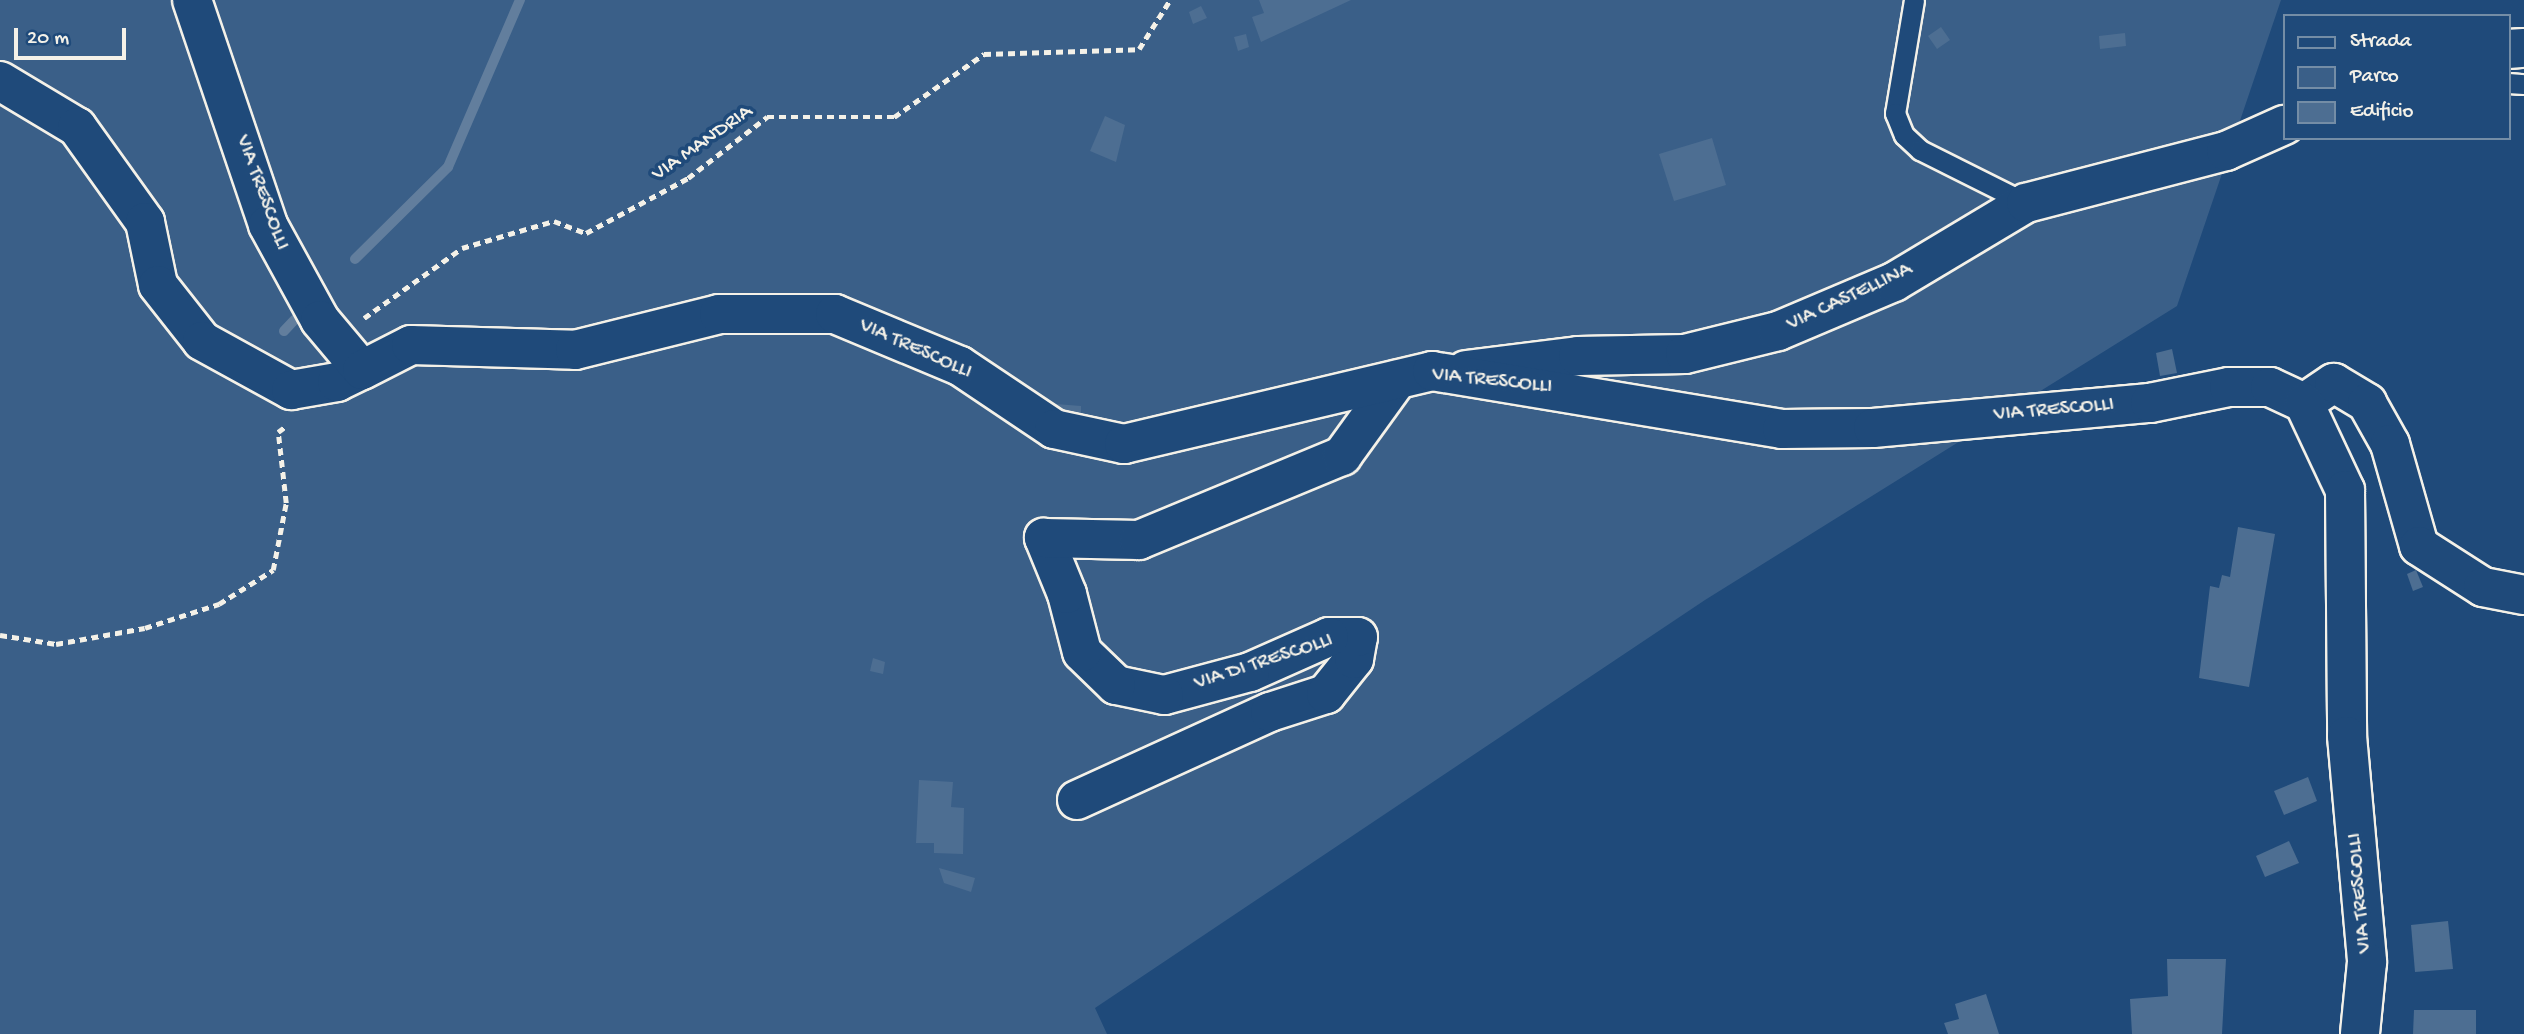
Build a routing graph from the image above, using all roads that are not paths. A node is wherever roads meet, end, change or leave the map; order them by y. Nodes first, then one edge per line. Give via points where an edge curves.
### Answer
1 (192, 0) edge
2 (1914, 0) edge
3 (0, 81) edge
4 (2282, 126) edge
5 (2026, 203) junction
6 (350, 376) junction
7 (1415, 376) junction
8 (2304, 403) junction
9 (2524, 595) edge
10 (1077, 800) dead end
11 (2360, 1034) edge

1 - 6 street, VIA TRESCOLLI via 268,225 299,285 335,338
2 - 5 lane via 1895,113 1904,135 1920,150
3 - 6 street via 76,127 145,222 158,285 202,341 291,390
4 - 5 street, VIA CASTELLINA via 2227,151
5 - 7 street, VIA CASTELLINA via 1894,282 1779,331 1685,354 1578,356
6 - 7 street, VIA TRESCOLLI via 411,345 575,350 719,314 835,314 960,366 1054,429 1124,443
7 - 8 street, VIA TRESCOLLI via 1782,429 1873,428 2150,403 2229,387 2270,387
7 - 10 street, VIA DI TRESCOLLI via 1342,456 1139,540 1045,538 1067,594 1082,652 1116,685 1164,695 1250,671 1329,637 1358,637 1354,659 1326,694 1270,712 1190,753
8 - 9 street via 2334,383 2367,403 2390,444 2419,545 2483,587
8 - 11 street, VIA TRESCOLLI via 2345,490 2347,736 2367,962

